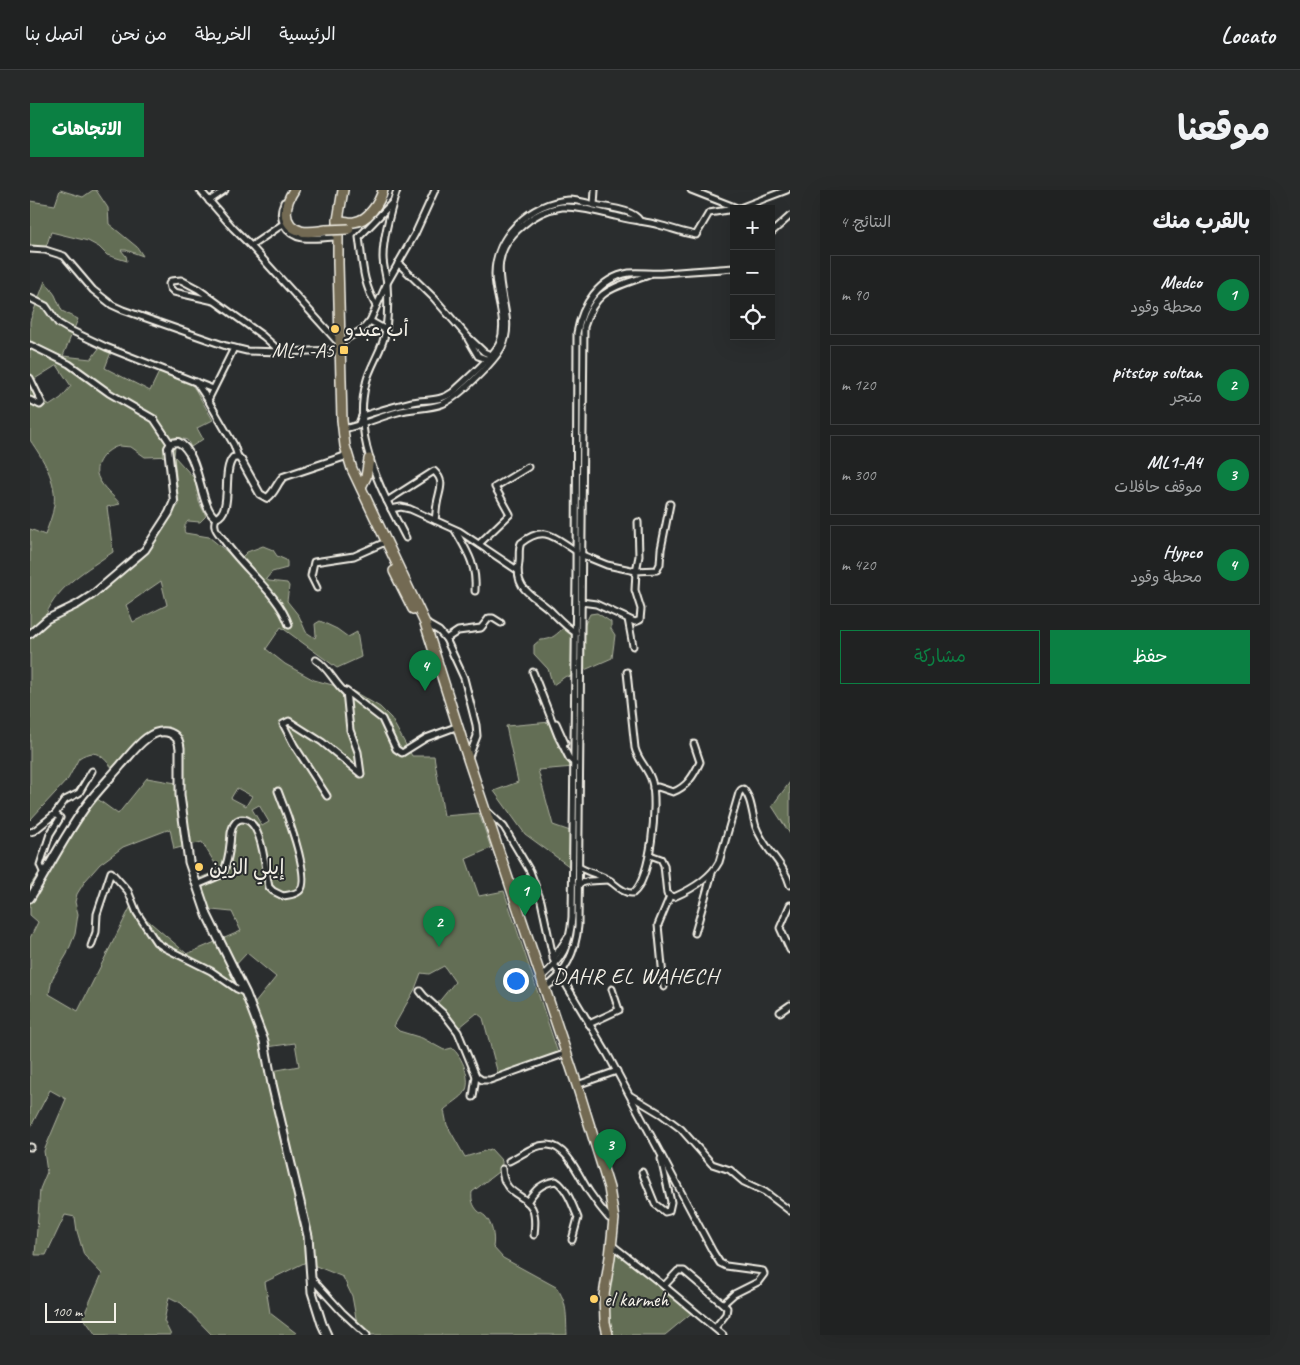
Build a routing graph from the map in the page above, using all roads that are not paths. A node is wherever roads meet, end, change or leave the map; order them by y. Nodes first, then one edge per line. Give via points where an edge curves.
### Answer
1 (200, 190) edge
2 (225, 190) edge
3 (294, 190) edge
4 (341, 190) edge
5 (383, 190) edge
6 (389, 190) edge
7 (397, 190) edge
8 (435, 190) edge
9 (596, 190) edge
10 (691, 190) edge
11 (786, 190) edge
12 (210, 201) junction
13 (393, 202) junction
14 (594, 205) junction
15 (747, 205) edge
16 (730, 206) edge
17 (285, 207) junction
18 (730, 210) edge
19 (790, 216) edge
20 (338, 220) junction
21 (640, 221) junction
22 (283, 224) junction
23 (775, 229) edge
24 (334, 237) junction
25 (251, 246) junction
26 (30, 249) edge
27 (398, 262) junction
28 (730, 268) edge
29 (387, 283) junction
30 (30, 298) edge
31 (214, 301) junction
32 (376, 306) junction
33 (370, 321) junction
34 (386, 330) junction
35 (467, 336) junction
36 (338, 344) junction
37 (30, 345) edge
38 (234, 348) junction
39 (281, 352) junction
40 (478, 356) junction
41 (491, 358) junction
42 (475, 370) junction
43 (30, 378) edge
44 (196, 382) junction
45 (212, 389) junction
46 (30, 400) edge
47 (208, 400) junction
48 (362, 416) junction
49 (361, 425) junction
50 (343, 429) junction
51 (170, 444) junction
52 (345, 455) junction
53 (238, 457) junction
54 (369, 459) junction
55 (528, 467) dead end
56 (360, 487) junction
57 (387, 501) junction
58 (670, 504) dead end
59 (391, 509) junction
60 (216, 518) junction
61 (435, 520) junction
62 (638, 522) dead end
63 (455, 529) junction
64 (406, 538) dead end
65 (381, 544) junction
66 (479, 544) junction
67 (578, 553) junction
68 (390, 555) junction
69 (517, 570) junction
70 (636, 571) junction
71 (317, 588) dead end
72 (475, 591) dead end
73 (581, 602) junction
74 (578, 614) junction
75 (628, 619) junction
76 (425, 623) junction
77 (501, 623) dead end
78 (289, 625) dead end
79 (576, 633) junction
80 (30, 634) edge
81 (446, 639) junction
82 (632, 646) dead end
83 (316, 660) dead end
84 (533, 672) dead end
85 (627, 672) dead end
86 (346, 693) junction
87 (446, 697) junction
88 (551, 717) junction
89 (453, 728) junction
90 (561, 734) junction
91 (574, 734) junction
92 (694, 744) dead end
93 (468, 759) junction
94 (577, 764) junction
95 (92, 770) dead end
96 (653, 788) junction
97 (278, 791) dead end
98 (327, 796) dead end
99 (485, 808) junction
100 (56, 814) junction
101 (30, 832) edge
102 (650, 855) junction
103 (579, 867) junction
104 (713, 872) junction
105 (44, 874) junction
106 (608, 880) junction
107 (578, 884) junction
108 (196, 885) junction
109 (790, 886) edge
110 (670, 896) junction
111 (30, 898) edge
112 (790, 906) edge
113 (571, 932) junction
114 (695, 933) dead end
115 (91, 946) dead end
116 (790, 950) edge
117 (553, 959) junction
118 (555, 966) junction
119 (560, 974) junction
120 (540, 979) junction
121 (664, 987) dead end
122 (544, 988) junction
123 (612, 989) dead end
124 (420, 991) dead end
125 (246, 994) junction
126 (790, 1005) edge
127 (780, 1012) dead end
128 (590, 1024) junction
129 (561, 1055) junction
130 (617, 1071) junction
131 (476, 1076) junction
132 (577, 1085) junction
133 (631, 1096) junction
134 (473, 1097) dead end
135 (660, 1156) junction
136 (509, 1161) tunnel mouth
137 (502, 1169) dead end
138 (642, 1172) dead end
139 (527, 1202) junction
140 (790, 1211) edge
141 (609, 1218) junction
142 (534, 1235) dead end
143 (572, 1240) dead end
144 (612, 1245) junction
145 (312, 1279) junction
146 (664, 1286) junction
147 (723, 1304) junction
148 (715, 1328) junction
149 (327, 1335) edge
150 (367, 1335) edge
151 (603, 1335) edge
152 (608, 1335) edge
153 (723, 1335) edge

1 - 12 street
2 - 12 street
3 - 17 highway
4 - 20 highway
4 - 24 highway
5 - 20 highway via 378,202 363,218 353,223
6 - 17 highway, bridge via 372,217 349,229 302,231 289,222
7 - 13 street
8 - 27 street
9 - 14 street
10 - 16 street
11 - 15 street
12 - 25 street
13 - 29 street via 383,250
13 - 32 street via 359,237 362,274
14 - 21 street via 626,212 637,216
14 - 41 street via 574,200 545,206 517,225 506,237 495,267 503,330
17 - 22 street via 281,215
18 - 21 street via 709,213 696,235
19 - 23 street
20 - 36 highway
21 - 41 street via 563,207 536,216 520,228 506,244 500,263 499,282 507,330 503,344
22 - 24 street via 297,236
22 - 25 street
24 - 36 highway
25 - 36 street
26 - 38 street via 64,256 93,290 112,305
27 - 29 street
27 - 35 street
28 - 67 street via 619,276 604,285 583,309 577,333
29 - 32 street
29 - 34 street
30 - 44 street via 46,306 68,329
31 - 31 street via 181,280 169,284 174,292
31 - 39 street
32 - 33 street
33 - 34 street
33 - 36 street
34 - 48 street via 366,383
35 - 40 street
35 - 41 street
36 - 39 street
36 - 50 highway
36 - 52 highway via 339,425
37 - 51 street via 69,364 109,393 154,419
38 - 39 street
38 - 45 street
40 - 41 street
40 - 42 street
41 - 42 street
41 - 49 street via 459,393 446,402 398,412
42 - 48 street via 443,398
43 - 46 street via 42,403
44 - 45 street
44 - 47 street
45 - 47 street
47 - 53 street
48 - 49 street
49 - 50 street
49 - 54 street
50 - 52 highway
51 - 60 street via 178,442 187,449 207,509
51 - 80 street via 174,501 145,550 84,601 47,619
52 - 53 street via 284,478 267,498 260,494
52 - 56 highway
52 - 65 highway via 351,480
53 - 60 street via 231,461 224,510
54 - 56 highway via 366,478
54 - 57 street
55 - 66 street via 495,487 510,514
56 - 68 highway
57 - 59 street
57 - 61 street via 434,471 442,483
58 - 70 street via 657,570
59 - 61 street via 410,508
59 - 64 street
60 - 78 street via 215,527 224,541 277,604
61 - 63 street
62 - 70 street
63 - 66 street
63 - 72 street via 474,566
65 - 68 highway
65 - 71 street via 354,556 314,562 311,576
66 - 69 street
67 - 69 street via 547,534 536,533 521,542
67 - 70 street via 607,565
67 - 73 street
67 - 74 street
68 - 76 highway
68 - 87 highway
69 - 79 street via 525,590
70 - 75 street via 635,590 641,618 635,622
73 - 74 street
73 - 75 street via 596,604
74 - 79 street
74 - 94 street
75 - 82 street
76 - 81 street
76 - 87 highway
77 - 81 street via 490,618 481,628 458,631
79 - 91 street
81 - 93 street via 464,678 476,724 477,736
83 - 86 street via 324,665
84 - 88 street
85 - 96 street via 637,756 650,776
86 - 89 street via 382,719 396,749 402,753 426,738
86 - 98 street via 350,730 361,774 308,733 289,721 283,724
87 - 89 highway
87 - 93 highway
88 - 90 street
88 - 94 street via 562,744
89 - 129 highway
90 - 91 street
90 - 94 street
91 - 94 street
92 - 96 street via 700,762 685,786 673,792
93 - 99 highway
94 - 103 street
94 - 113 street
95 - 100 street via 79,793 65,800
96 - 102 street
97 - 108 street via 300,856 302,888 283,896 270,887 256,828 248,820 241,819 232,828 223,874
99 - 117 street via 504,827 530,871 541,902
99 - 120 highway
100 - 101 street
100 - 105 street via 60,818 50,834 40,865
102 - 106 street via 643,882 633,893 625,892
102 - 110 street via 661,859 664,865 666,891
103 - 106 street
103 - 107 street
104 - 109 street via 719,862 738,793 743,789 760,834 785,870
104 - 110 street via 686,891
104 - 114 street
105 - 108 main road via 92,798 143,741 160,732 173,734 179,741 181,805
105 - 111 main road
106 - 107 street
107 - 119 street via 577,935
108 - 125 main road via 207,915
110 - 121 street via 658,925
112 - 116 street via 780,928
113 - 117 street
113 - 118 street via 568,946
115 - 125 street via 97,914 111,872 128,891 137,913 156,942
117 - 118 street
118 - 119 street
118 - 120 street
119 - 122 street via 554,983
119 - 128 street
120 - 122 highway
122 - 132 highway
123 - 128 street via 619,1010
124 - 131 street via 458,1032
125 - 145 main road via 264,1041 308,1236
126 - 127 street
128 - 130 street
129 - 131 street via 490,1080
129 - 141 highway via 604,1189
130 - 132 street
130 - 133 street
131 - 134 street
132 - 144 highway via 613,1206
133 - 135 street
133 - 140 street via 676,1125 712,1164 730,1170
135 - 138 street via 671,1202 668,1211 655,1204
135 - 147 street via 720,1263 763,1271 762,1280 734,1294
136 - 141 street via 547,1144 560,1150
137 - 139 street via 502,1178 508,1188
139 - 142 street via 534,1214
139 - 143 street via 542,1184 556,1181 560,1184 578,1218
141 - 151 highway via 599,1308
144 - 146 street
144 - 152 highway via 604,1295
145 - 149 main road via 315,1304
145 - 150 street
146 - 147 street via 678,1271 684,1271
146 - 148 street
147 - 148 street via 727,1308 726,1314
148 - 153 street

